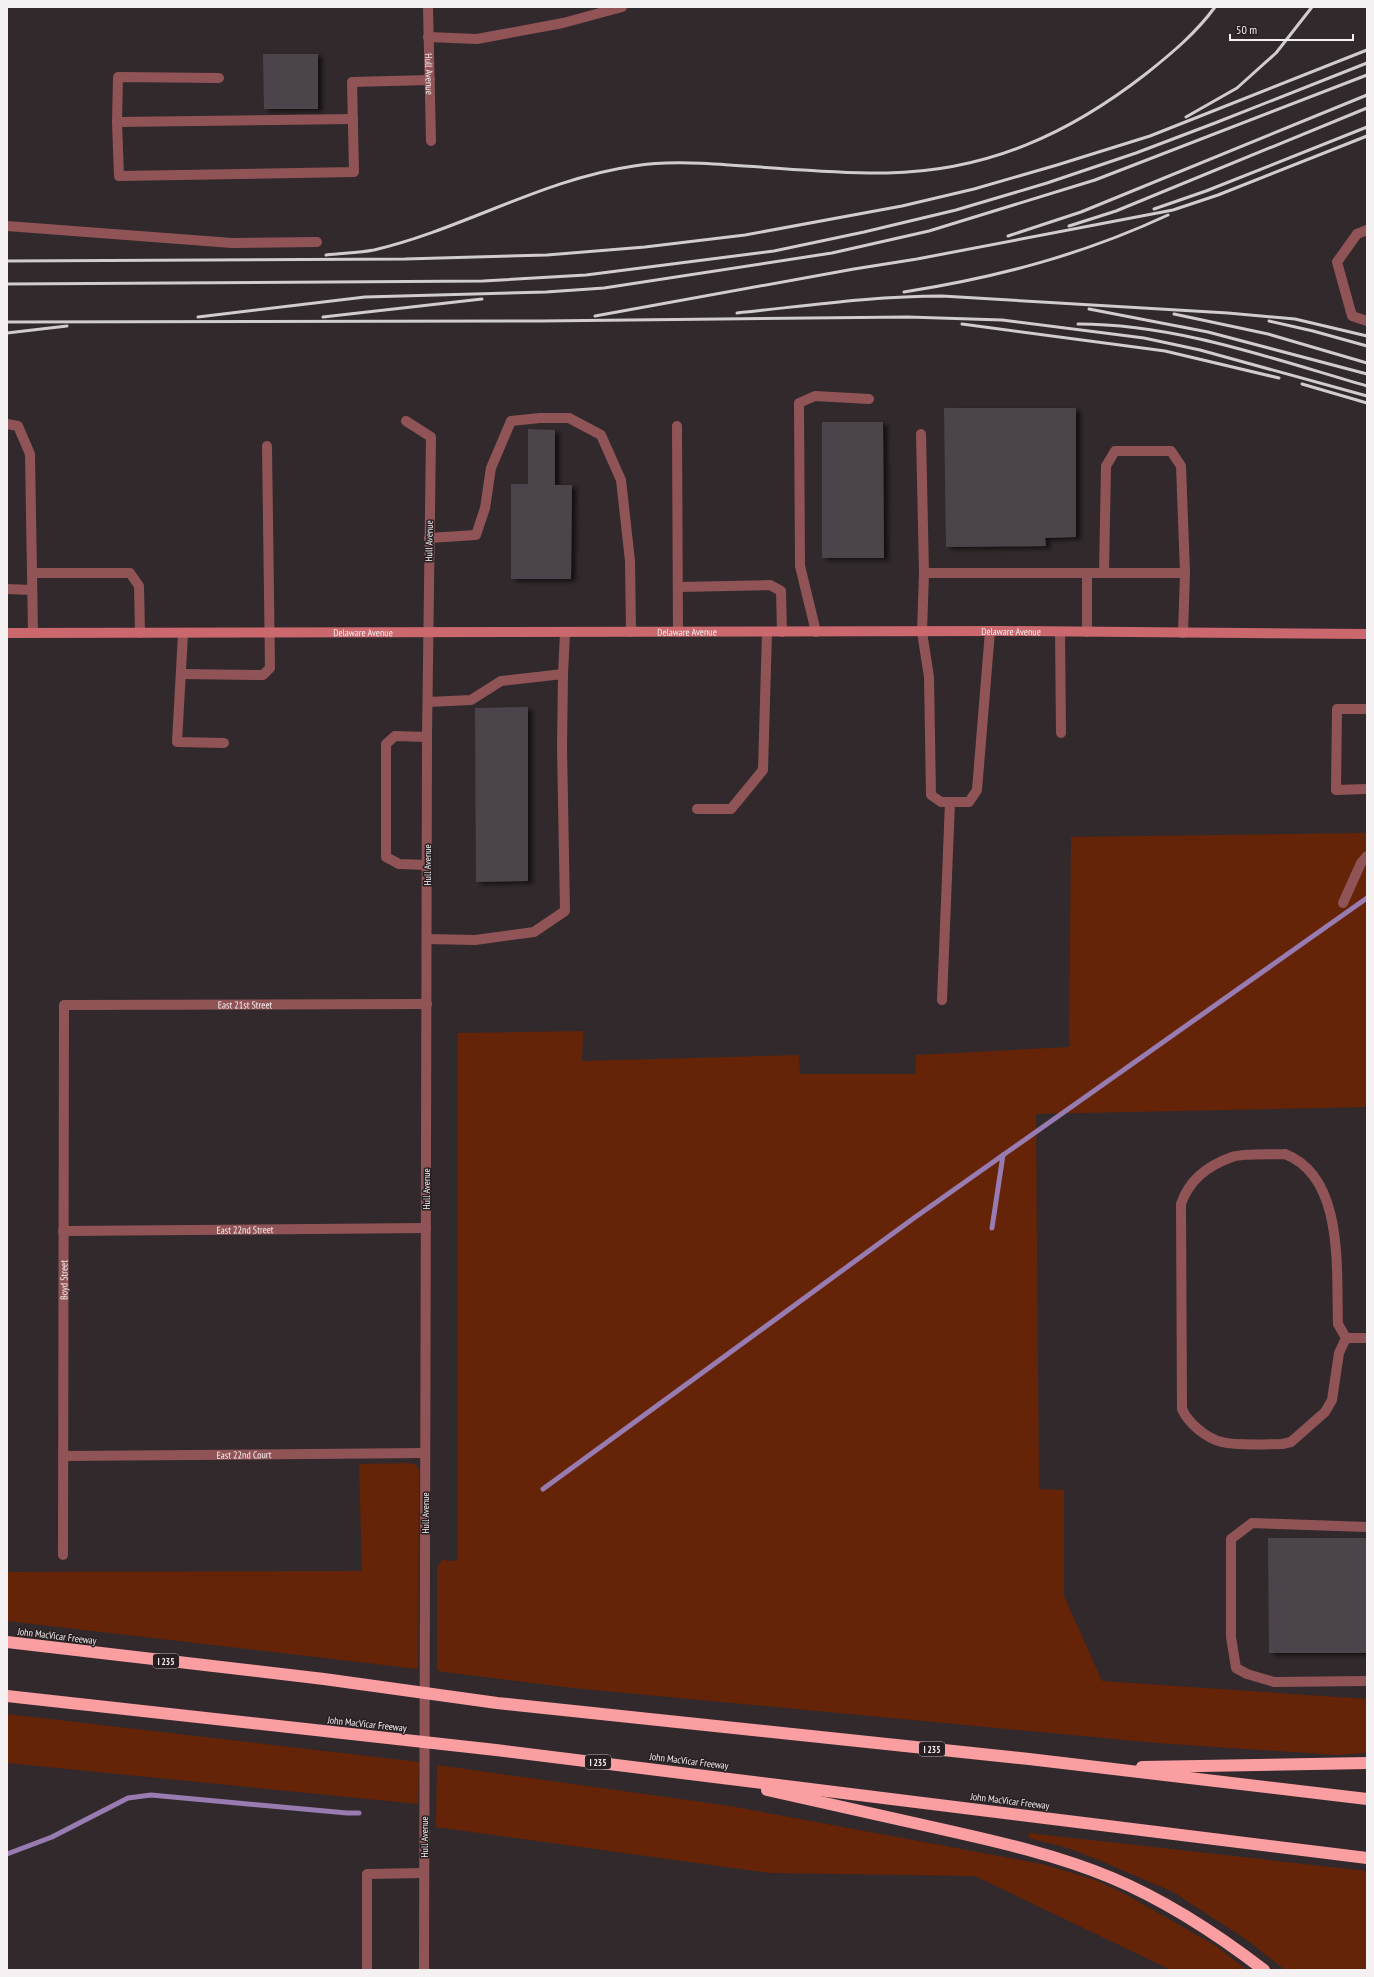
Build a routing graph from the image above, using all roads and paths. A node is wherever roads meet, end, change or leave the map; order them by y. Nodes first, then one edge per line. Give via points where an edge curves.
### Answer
1 (428, 7) edge
2 (622, 7) edge
3 (428, 37) junction
4 (219, 78) dead end
5 (430, 80) junction
6 (353, 119) junction
7 (117, 122) junction
8 (431, 141) dead end
9 (7, 226) edge
10 (1367, 230) edge
11 (317, 242) dead end
12 (1367, 321) edge
13 (869, 399) dead end
14 (406, 421) dead end
15 (7, 424) edge
16 (678, 426) dead end
17 (921, 434) dead end
18 (267, 446) dead end
19 (429, 538) junction
20 (32, 573) junction
21 (924, 573) junction
22 (1087, 573) junction
23 (1104, 574) junction
24 (1185, 574) junction
25 (679, 587) junction
26 (7, 589) edge
27 (32, 590) junction
28 (990, 631) junction
29 (631, 632) junction
30 (678, 632) junction
31 (767, 632) junction
32 (782, 632) junction
33 (816, 632) junction
34 (922, 632) junction
35 (1060, 632) junction
36 (1087, 632) junction
37 (428, 633) junction
38 (565, 633) junction
39 (1183, 633) junction
40 (7, 634) edge
41 (32, 634) junction
42 (140, 634) junction
43 (183, 634) junction
44 (271, 634) junction
45 (1367, 634) edge
46 (181, 674) junction
47 (563, 674) junction
48 (428, 702) junction
49 (1367, 709) edge
50 (1060, 733) dead end
51 (427, 737) junction
52 (224, 743) dead end
53 (1367, 790) edge
54 (950, 802) junction
55 (697, 809) dead end
56 (1367, 856) edge
57 (427, 865) junction
58 (1343, 903) dead end
59 (427, 939) junction
60 (942, 1000) dead end
61 (427, 1004) junction
62 (64, 1005) joint
63 (426, 1228) junction
64 (64, 1231) junction
65 (1346, 1338) junction
66 (1367, 1338) edge
67 (425, 1453) junction
68 (64, 1456) junction
69 (1367, 1527) edge
70 (64, 1555) dead end
71 (7, 1642) edge
72 (1367, 1681) edge
73 (7, 1696) edge
74 (1367, 1762) edge
75 (1091, 1768) junction
76 (700, 1775) junction
77 (1367, 1799) edge
78 (1367, 1858) edge
79 (424, 1873) junction
80 (367, 1970) edge
81 (424, 1970) edge
82 (1264, 1970) edge

1 - 3 street, Hull Avenue
2 - 3 street via 478,39
3 - 5 street, Hull Avenue
4 - 7 street via 118,77
5 - 6 street via 352,82
5 - 8 street, Hull Avenue
6 - 7 street
6 - 7 street via 354,172 119,176
9 - 11 street via 232,243
10 - 12 street via 1358,234 1337,262 1352,316
13 - 33 street via 815,396 799,403 800,566
14 - 19 street, Hull Avenue via 431,437
15 - 20 street via 18,426 30,454
16 - 25 street
17 - 21 street
18 - 44 street
19 - 29 street via 476,535 485,508 491,468 511,421 569,418 601,435 621,480 630,561
19 - 37 street, Hull Avenue
20 - 27 street
20 - 42 street via 130,573 139,586
21 - 22 street
21 - 34 street
22 - 23 street
22 - 36 street
23 - 24 street
23 - 24 street via 1106,466 1115,451 1172,451 1180,466
24 - 39 street
25 - 30 street
25 - 32 street via 770,585 781,591
26 - 27 street
27 - 41 street
28 - 34 main road, Delaware Avenue
28 - 35 main road, Delaware Avenue
28 - 54 street via 977,790 969,802
29 - 30 main road, Delaware Avenue
29 - 38 main road, Delaware Avenue
30 - 31 main road, Delaware Avenue
31 - 32 main road, Delaware Avenue
31 - 55 street via 763,770 732,809
32 - 33 main road, Delaware Avenue
33 - 34 main road, Delaware Avenue
34 - 54 street via 929,677 932,795 941,802
35 - 36 main road, Delaware Avenue
35 - 50 street
36 - 39 main road, Delaware Avenue
37 - 38 main road, Delaware Avenue
37 - 44 main road, Delaware Avenue
37 - 48 street, Hull Avenue
38 - 47 street
39 - 45 main road, Delaware Avenue
40 - 41 main road, Delaware Avenue
41 - 42 main road, Delaware Avenue
42 - 43 main road, Delaware Avenue
43 - 44 main road, Delaware Avenue
43 - 46 street
44 - 46 street via 270,668 263,675
46 - 52 street via 178,742
47 - 48 street via 501,681 471,700
47 - 59 street via 565,911 534,932 475,940
48 - 51 street, Hull Avenue
49 - 53 street via 1337,709 1336,790
51 - 57 street, Hull Avenue
51 - 57 street via 395,736 386,744 386,857 399,864
54 - 60 street
56 - 58 street via 1361,863
57 - 59 street, Hull Avenue
59 - 61 street, Hull Avenue
61 - 62 street, East 21st Street
61 - 63 street, Hull Avenue
62 - 64 street, Boyd Street
63 - 64 street, East 22nd Street
63 - 67 street, Hull Avenue
64 - 68 street, Boyd Street
65 - 65 street via 1339,1353 1332,1400 1325,1412 1291,1442 1222,1442 1198,1430 1186,1418 1182,1409 1181,1204 1185,1193 1199,1175 1233,1157 1285,1154 1306,1167 1328,1201 1333,1223 1338,1324
65 - 66 street
67 - 68 street, East 22nd Court
67 - 79 street, Hull Avenue
68 - 70 street, Boyd Street
69 - 72 street via 1252,1523 1232,1539 1231,1637 1236,1668 1247,1674 1274,1682
71 - 75 highway, John MacVicar Freeway / I 235 via 324,1679 498,1703 1029,1759
73 - 76 highway, John MacVicar Freeway / I 235
74 - 75 highway
75 - 77 highway, John MacVicar Freeway / I 235
76 - 78 highway, John MacVicar Freeway / I 235
76 - 82 highway via 1020,1847 1067,1861 1113,1878 1172,1907 1227,1942
79 - 80 street via 367,1874
79 - 81 street, Hull Avenue

